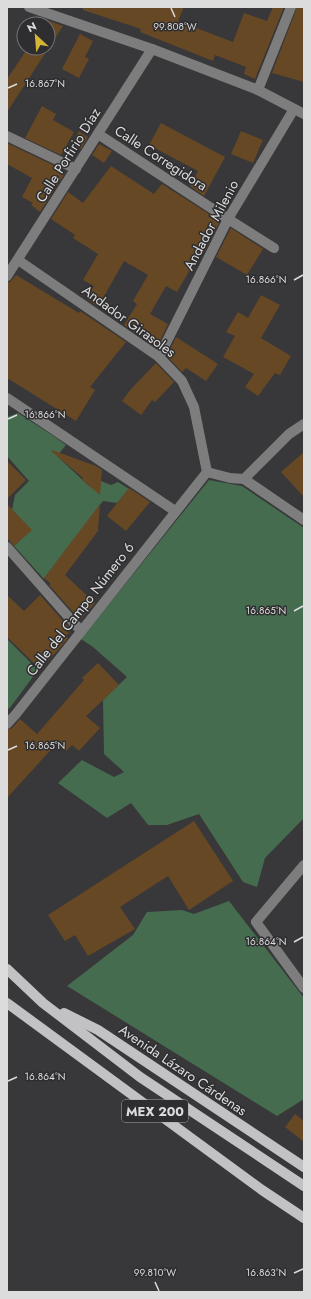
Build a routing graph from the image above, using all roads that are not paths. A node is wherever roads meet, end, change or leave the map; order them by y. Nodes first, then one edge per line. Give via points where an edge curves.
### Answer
1 (29, 7) edge
2 (291, 7) edge
3 (152, 49) junction
4 (258, 90) junction
5 (294, 109) junction
6 (304, 114) edge
7 (98, 134) junction
8 (7, 136) edge
9 (76, 169) junction
10 (228, 220) junction
11 (274, 248) dead end
12 (18, 260) junction
13 (7, 276) edge
14 (159, 357) junction
15 (7, 398) edge
16 (304, 424) edge
17 (207, 472) junction
18 (244, 479) junction
19 (175, 511) junction
20 (304, 520) edge
21 (7, 547) edge
22 (81, 631) junction
23 (7, 724) edge
24 (304, 865) edge
25 (7, 969) edge
26 (304, 988) edge
27 (43, 1002) junction
28 (7, 1003) edge
29 (304, 1167) edge
30 (304, 1186) edge
31 (304, 1218) edge

1 - 3 street
2 - 4 street
3 - 4 street
3 - 7 street, Calle Porfirio Díaz
4 - 5 street
5 - 6 street
5 - 10 street, Andador Milenio
7 - 9 street, Calle Porfirio Díaz
7 - 10 street, Calle Corregidora
8 - 9 street
9 - 12 street, Calle Porfirio Díaz
10 - 11 street, Calle Corregidora
10 - 14 street, Andador Milenio
12 - 13 street, Calle Porfirio Díaz
12 - 14 street, Andador Girasoles
14 - 17 street, Andador Girasoles via 182,381 194,407
15 - 19 street
16 - 18 street via 289,434
17 - 18 street
17 - 19 street, Calle del Campo Número 6
18 - 20 street
19 - 22 street, Calle del Campo Número 6
21 - 22 street
22 - 23 street, Calle del Campo Número 6
24 - 26 street via 256,922
25 - 27 main road, Avenida Lázaro Cárdenas / MEX 200
27 - 29 main road, Avenida Lázaro Cárdenas / MEX 200 via 98,1030
27 - 30 main road, Avenida Lázaro Cárdenas / MEX 200 via 140,1077
28 - 31 main road, MEX 200

